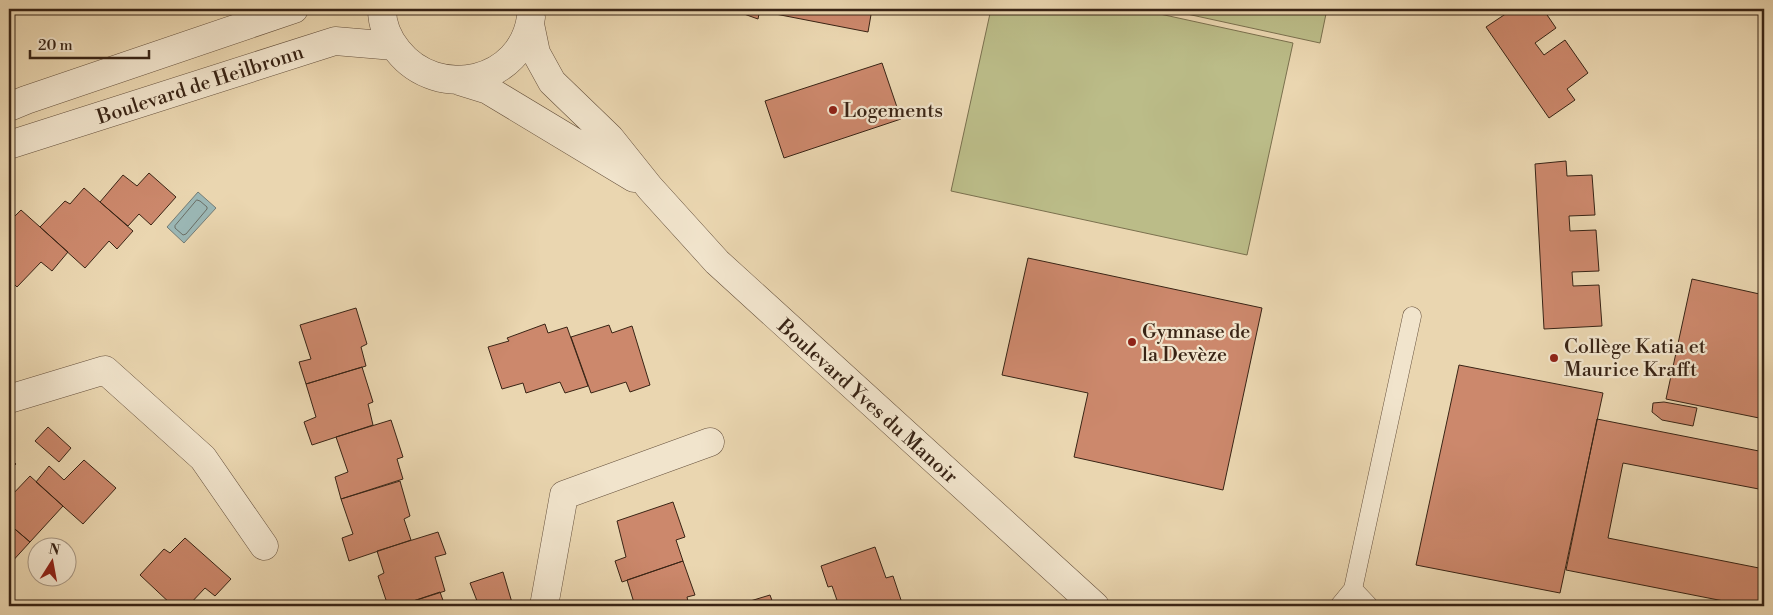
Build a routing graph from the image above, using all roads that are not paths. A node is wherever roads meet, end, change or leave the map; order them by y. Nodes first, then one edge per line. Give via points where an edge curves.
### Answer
1 (294, 9) edge
2 (382, 9) edge
3 (531, 16) edge
4 (394, 46) junction
5 (459, 81) junction
6 (9, 107) edge
7 (9, 145) edge
8 (650, 188) junction
9 (1412, 316) dead end
10 (9, 399) edge
11 (710, 442) dead end
12 (264, 546) dead end
13 (1353, 589) junction
14 (544, 606) edge
15 (1095, 606) edge
16 (1339, 606) edge
17 (1369, 606) edge

1 - 6 street, Boulevard de Heilbronn
2 - 4 street via 386,31
3 - 5 street via 524,39 504,64 490,73
3 - 8 street, Boulevard Yves du Manoir via 536,53 552,82 610,138
4 - 5 street, Boulevard Yves du Manoir via 406,61 422,72
4 - 7 street, Boulevard de Heilbronn via 335,41
5 - 8 street, Boulevard Yves du Manoir via 488,90
8 - 15 street, Boulevard Yves du Manoir via 717,262
9 - 13 lane
10 - 12 street via 105,370 203,458
11 - 14 street via 564,495
13 - 16 lane
13 - 17 lane

